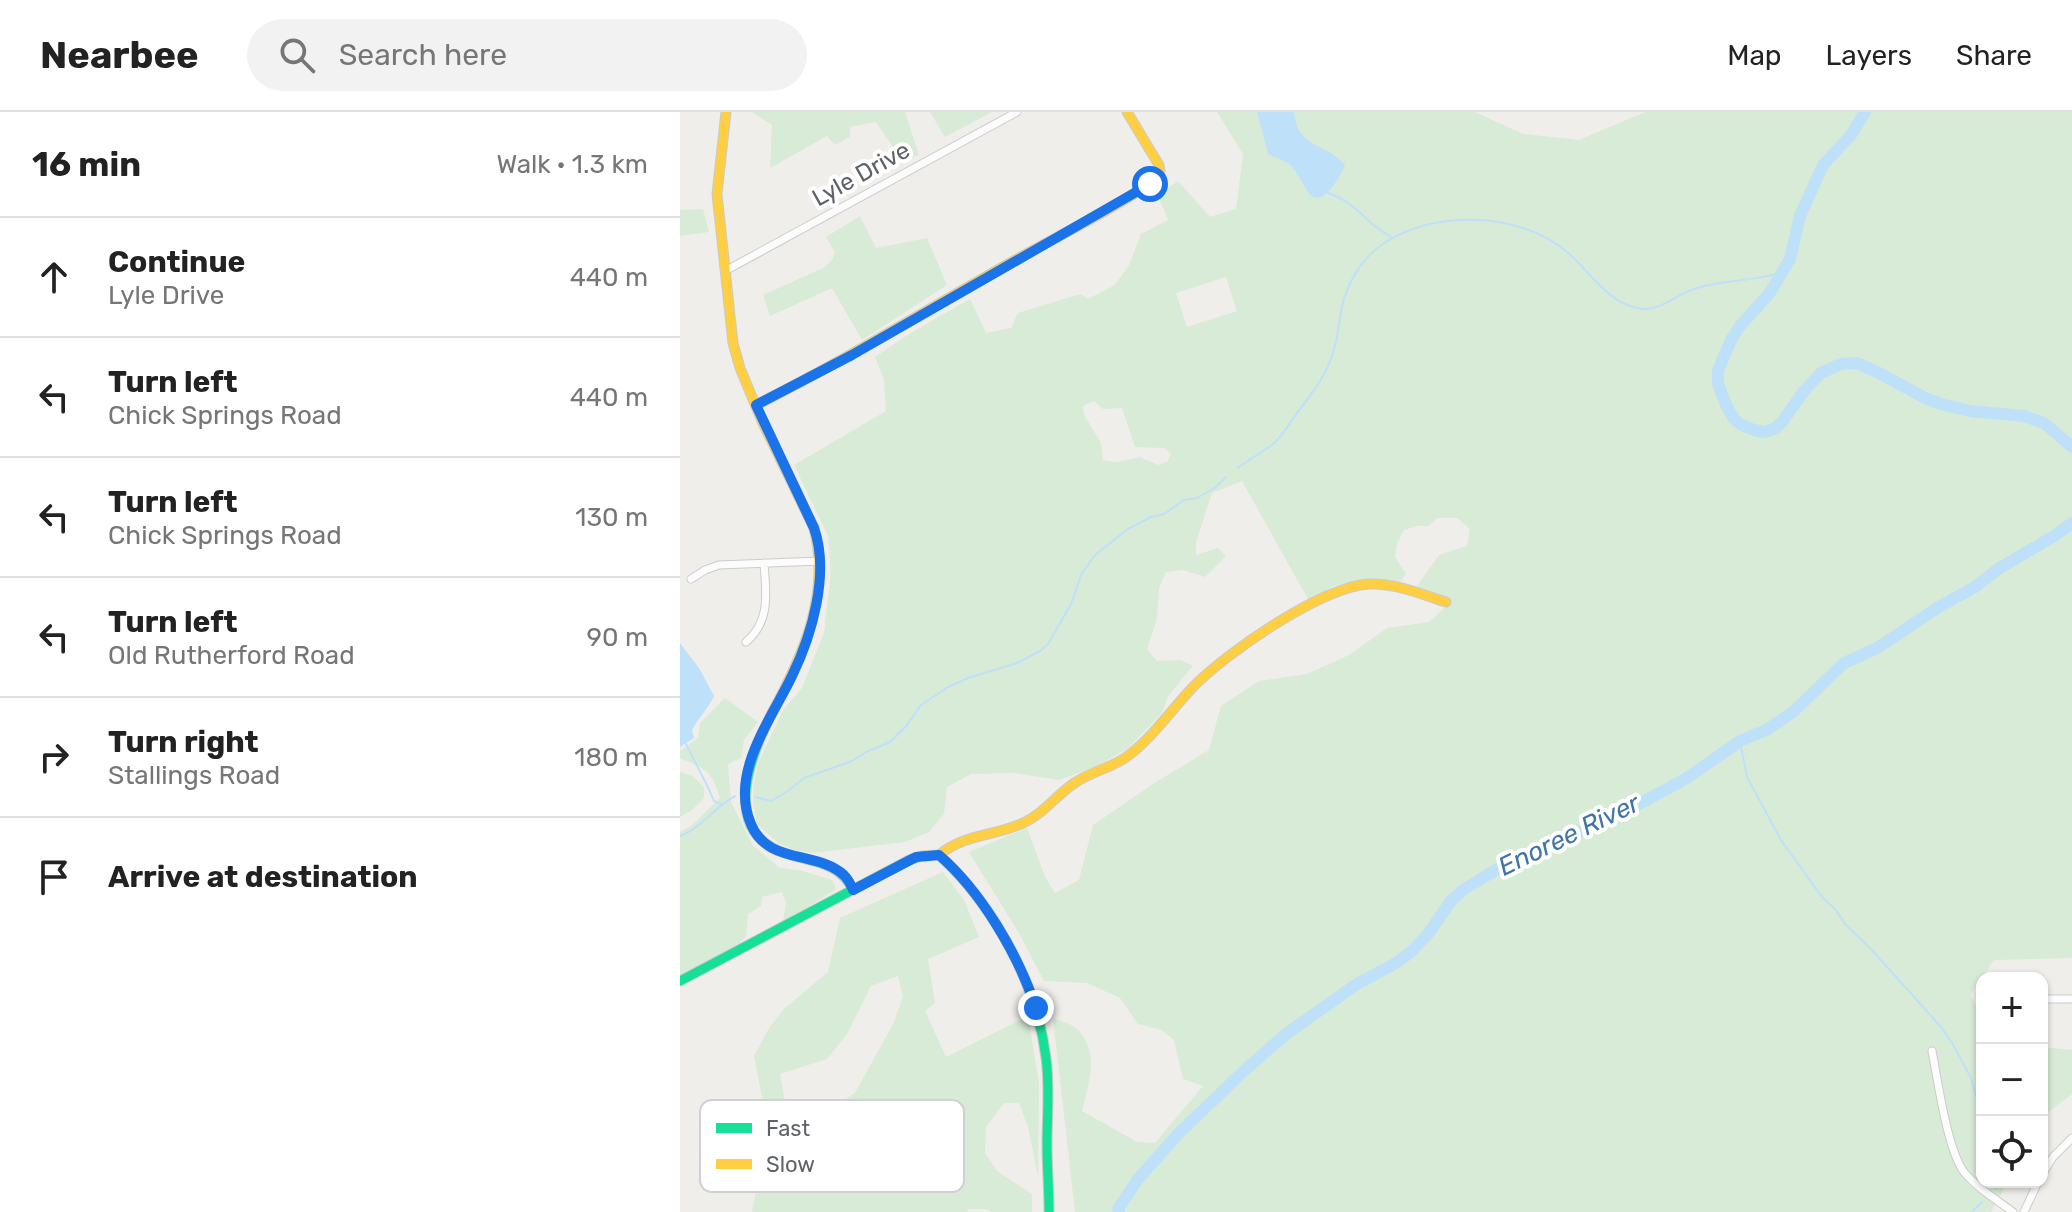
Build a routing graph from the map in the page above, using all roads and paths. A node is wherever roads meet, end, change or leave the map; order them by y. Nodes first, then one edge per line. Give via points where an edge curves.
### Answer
1 (726, 112) edge
2 (1017, 112) edge
3 (1127, 112) edge
4 (725, 271) junction
5 (756, 405) junction
6 (821, 561) junction
7 (764, 563) junction
8 (691, 579) dead end
9 (1446, 602) dead end
10 (746, 642) dead end
11 (939, 855) junction
12 (853, 890) junction
13 (680, 981) edge
14 (2048, 999) edge
15 (2072, 999) edge
16 (1932, 1051) dead end
17 (2072, 1138) edge
18 (2048, 1165) edge
19 (2035, 1188) edge
20 (1049, 1212) edge
21 (2013, 1212) edge
22 (2024, 1212) edge

1 - 4 street via 717,194
2 - 4 street, Lyle Drive
3 - 5 street via 1159,165 1155,180
4 - 5 street via 733,343
5 - 6 street via 814,528
6 - 7 street
6 - 12 street via 802,651 751,760 746,810 753,830 769,847 832,867 846,876
7 - 8 street via 719,565
7 - 10 street via 765,614
9 - 11 street via 1375,584 1318,601 1218,664 1123,759 1079,780 1034,818 965,840
11 - 12 street via 916,857
11 - 20 street via 1002,935 1036,1008 1048,1080
12 - 13 street
14 - 15 street
16 - 21 street via 1960,1165
17 - 18 street
19 - 22 street

